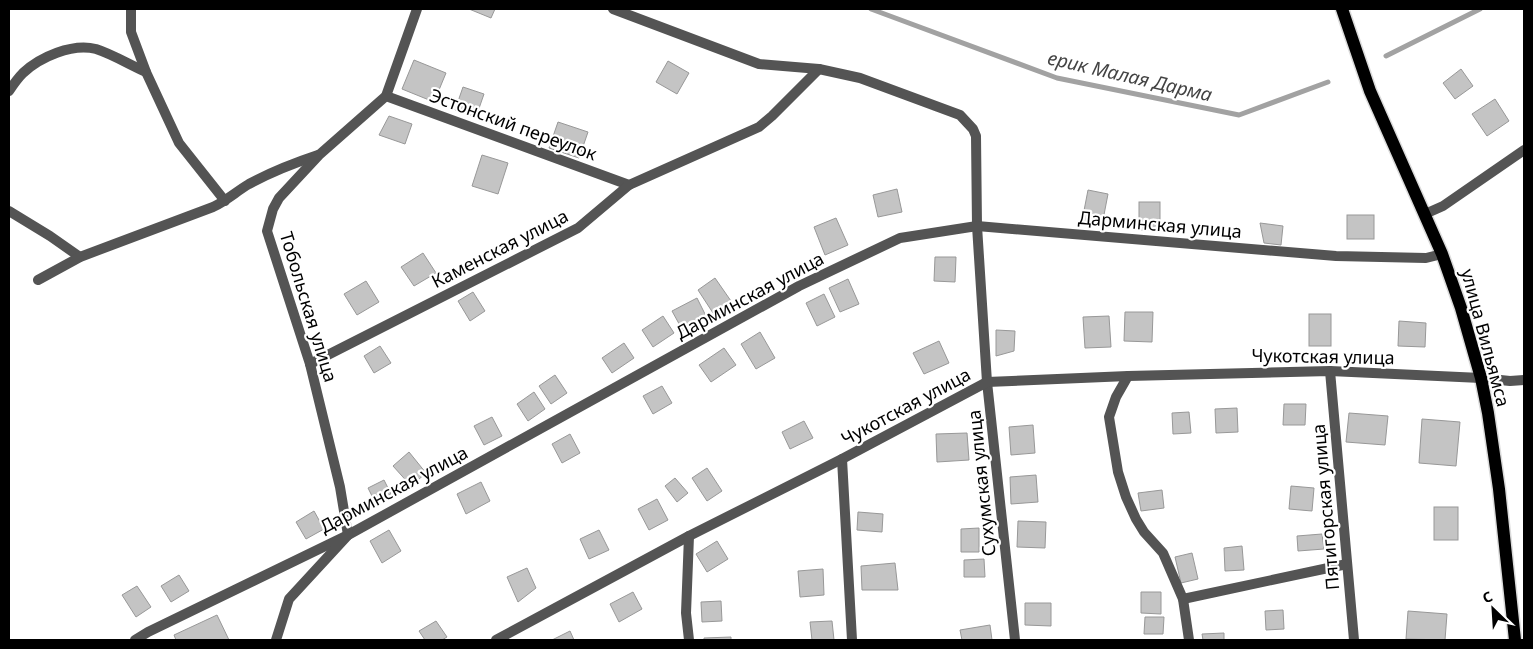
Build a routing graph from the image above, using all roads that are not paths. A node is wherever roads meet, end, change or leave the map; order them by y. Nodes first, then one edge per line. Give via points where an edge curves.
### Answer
1 (131, 9) edge
2 (417, 9) edge
3 (613, 9) edge
4 (1342, 9) edge
5 (819, 69) junction
6 (146, 72) junction
7 (9, 91) edge
8 (386, 96) junction
9 (1524, 150) edge
10 (319, 155) junction
11 (629, 185) junction
12 (225, 201) junction
13 (9, 211) edge
14 (1425, 214) junction
15 (977, 226) junction
16 (1442, 254) junction
17 (80, 258) junction
18 (38, 280) dead end
19 (310, 364) junction
20 (1330, 371) junction
21 (1128, 376) junction
22 (1481, 378) junction
23 (1524, 380) edge
24 (987, 382) junction
25 (842, 459) junction
26 (348, 534) junction
27 (689, 536) junction
28 (1347, 564) junction
29 (1183, 599) junction
30 (520, 628) junction
31 (135, 640) edge
32 (276, 640) edge
33 (496, 640) edge
34 (521, 640) edge
35 (689, 640) edge
36 (852, 640) edge
37 (1015, 640) edge
38 (1190, 640) edge
39 (1354, 640) edge
40 (1515, 640) edge

1 - 6 street via 131,32
2 - 8 street, Тобольская улица
3 - 5 street via 759,64
4 - 14 main road, улица Вильямса via 1370,91
5 - 11 street, Каменская улица via 759,126
5 - 15 street, Сухумская улица via 860,78 960,115 974,129 976,136
6 - 7 street via 95,49 80,48 60,52 39,62 23,73
6 - 12 street via 179,143
8 - 10 street, Тобольская улица
8 - 11 street, Эстонский переулок
9 - 14 street via 1443,206
10 - 12 street via 290,164 248,185
10 - 19 street, Тобольская улица via 280,198 267,231
11 - 19 street, Каменская улица via 578,228
12 - 17 street
13 - 17 street
14 - 16 main road, улица Вильямса
15 - 16 street, Дарминская улица via 1336,256 1426,258
15 - 24 street, Сухумская улица
15 - 26 street, Дарминская улица via 900,238 799,286
16 - 22 main road, улица Вильямса
17 - 18 street
19 - 26 street, Тобольская улица
20 - 21 street, Чукотская улица
20 - 22 street, Чукотская улица
20 - 28 street, Пятигорская улица
21 - 24 street, Чукотская улица
21 - 29 street via 1109,417 1118,472 1136,519 1163,553
22 - 23 street, Чукотская улица
22 - 40 main road, улица Вильямса via 1499,489
24 - 25 street, Чукотская улица
24 - 37 street, Сухумская улица
25 - 27 street, Чукотская улица
25 - 36 street
26 - 31 street, Дарминская улица
26 - 32 street via 289,599
27 - 30 street, Чукотская улица
27 - 35 street via 686,613
28 - 29 street
28 - 39 street, Пятигорская улица
29 - 38 street
30 - 33 street, Чукотская улица
30 - 34 street

